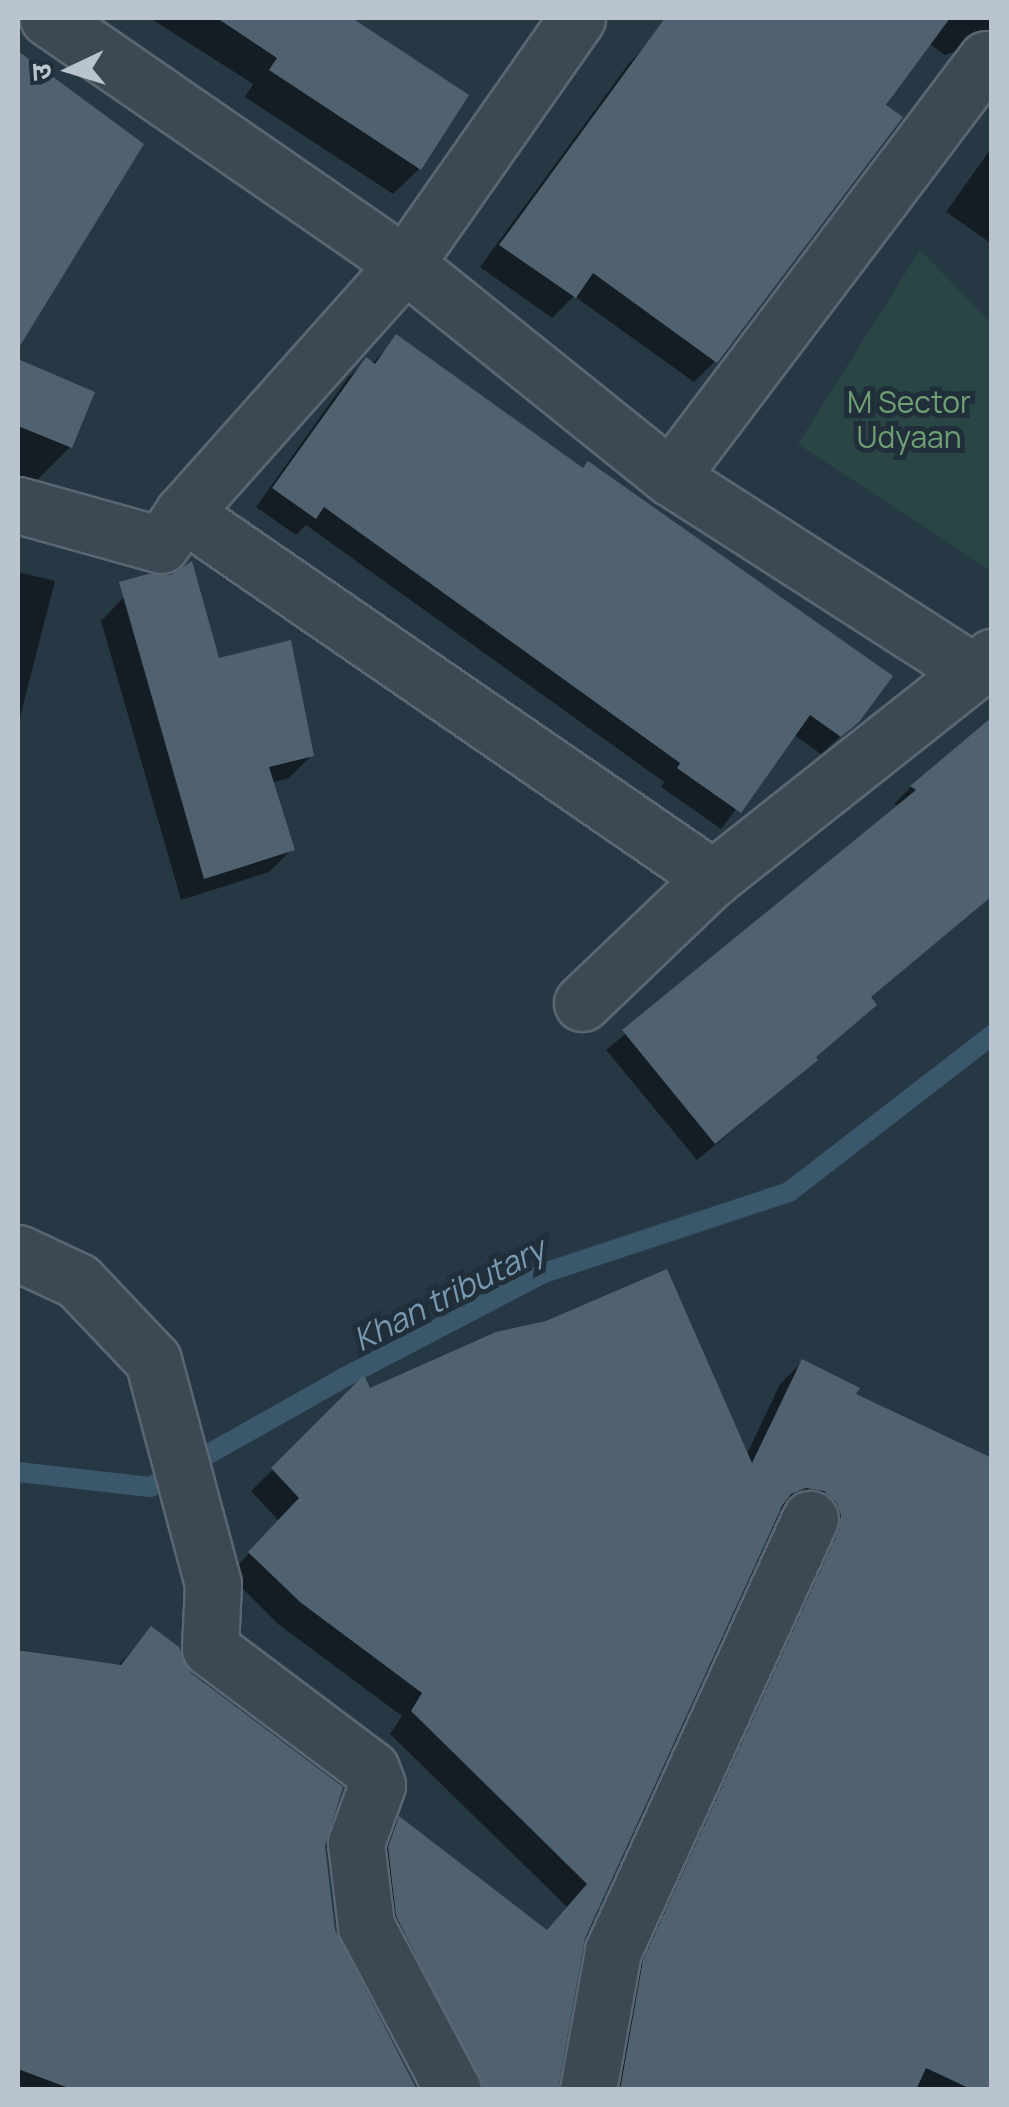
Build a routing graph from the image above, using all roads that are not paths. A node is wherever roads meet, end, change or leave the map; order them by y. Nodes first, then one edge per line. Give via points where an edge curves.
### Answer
1 (48, 18) edge
2 (577, 18) edge
3 (986, 59) dead end
4 (405, 264) junction
5 (670, 477) junction
6 (18, 506) edge
7 (183, 513) junction
8 (983, 665) edge
9 (713, 878) junction
10 (582, 1003) dead end
11 (18, 1252) edge
12 (810, 1519) dead end
13 (452, 2090) edge
14 (588, 2090) edge

1 - 4 street
2 - 4 street
3 - 5 street
4 - 5 street
4 - 7 street
5 - 8 street
6 - 7 street via 160,545
7 - 9 street
8 - 9 street
9 - 10 street
11 - 13 street via 78,1281 153,1360 213,1584 210,1648 371,1769 377,1784 356,1843 366,1926
12 - 14 street via 613,1951

